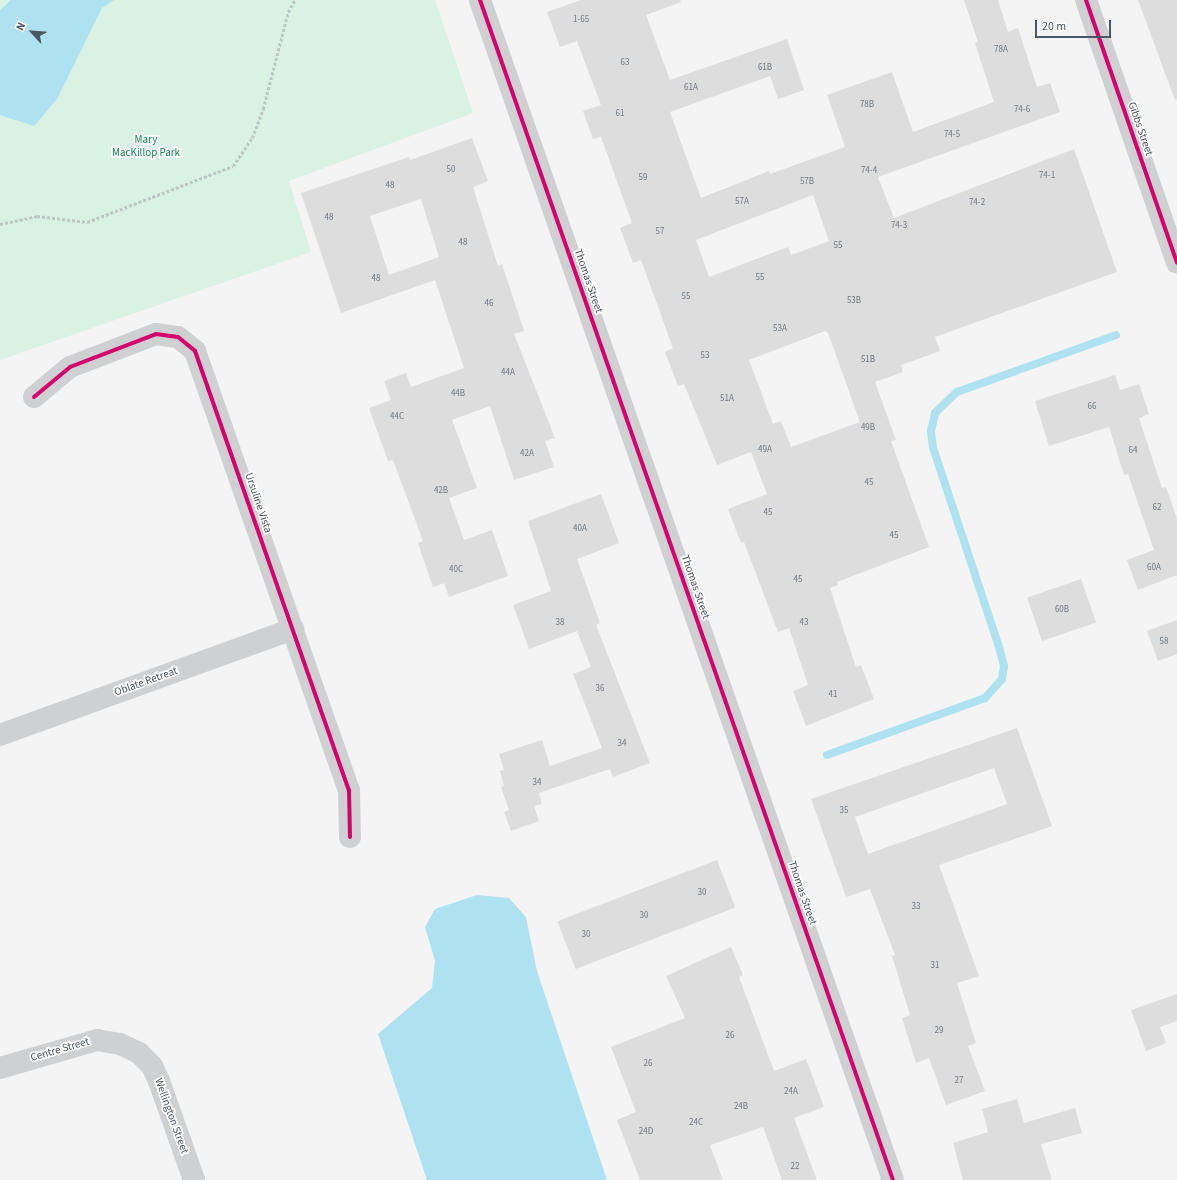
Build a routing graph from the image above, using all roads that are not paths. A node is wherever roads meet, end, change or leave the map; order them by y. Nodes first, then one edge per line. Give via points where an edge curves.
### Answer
1 (480, 0) edge
2 (1086, 0) edge
3 (1177, 264) edge
4 (34, 397) dead end
5 (293, 629) junction
6 (0, 735) edge
7 (350, 837) dead end
8 (120, 1044) joint
9 (0, 1068) edge
10 (194, 1180) edge
11 (893, 1180) edge

1 - 11 street, Thomas Street
2 - 3 street, Gibbs Street
4 - 5 street, Ursuline Vista via 70,367 156,334 178,336 195,351
5 - 6 street, Oblate Retreat
5 - 7 street, Ursuline Vista via 349,790
8 - 9 street, Centre Street via 96,1040
8 - 10 street, Wellington Street via 139,1053 152,1066

